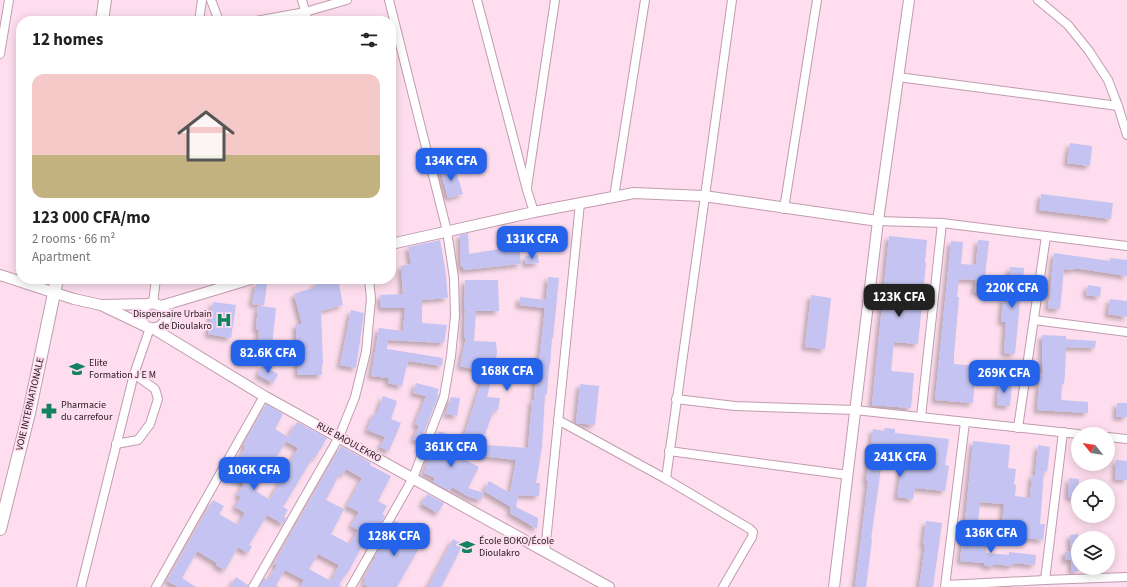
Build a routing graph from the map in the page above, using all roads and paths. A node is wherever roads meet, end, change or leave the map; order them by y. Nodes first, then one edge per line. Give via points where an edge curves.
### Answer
1 (9, 0) edge
2 (106, 0) edge
3 (202, 0) edge
4 (211, 0) edge
5 (302, 0) edge
6 (347, 0) edge
7 (389, 0) edge
8 (477, 0) edge
9 (556, 0) edge
10 (646, 0) edge
11 (732, 0) edge
12 (817, 0) edge
13 (909, 0) edge
14 (1038, 0) edge
15 (305, 12) junction
16 (103, 16) edge
17 (200, 16) edge
18 (217, 16) edge
19 (283, 16) edge
20 (306, 16) edge
21 (393, 16) edge
22 (396, 28) edge
23 (0, 54) edge
24 (898, 77) junction
25 (1118, 106) junction
26 (1127, 135) edge
27 (527, 190) junction
28 (704, 196) junction
29 (614, 197) junction
30 (580, 203) junction
31 (784, 208) junction
32 (534, 212) junction
33 (878, 220) junction
34 (942, 223) junction
35 (447, 231) junction
36 (1046, 236) junction
37 (396, 243) edge
38 (1127, 246) edge
39 (0, 275) edge
40 (16, 280) edge
41 (29, 284) edge
42 (57, 284) edge
43 (156, 284) edge
44 (232, 284) edge
45 (370, 284) edge
46 (55, 292) junction
47 (154, 304) junction
48 (101, 305) junction
49 (1034, 320) junction
50 (150, 327) junction
51 (1127, 332) edge
52 (134, 374) junction
53 (264, 396) junction
54 (676, 399) junction
55 (855, 410) junction
56 (921, 417) junction
57 (558, 420) junction
58 (965, 422) junction
59 (1018, 428) junction
60 (1063, 432) junction
61 (1071, 433) edge
62 (339, 437) junction
63 (1115, 438) edge
64 (1127, 440) edge
65 (116, 444) junction
66 (669, 451) junction
67 (848, 475) junction
68 (413, 478) junction
69 (666, 479) junction
70 (0, 529) edge
71 (545, 552) junction
72 (1127, 577) edge
73 (1045, 580) junction
74 (946, 586) edge
75 (81, 587) edge
76 (156, 587) edge
77 (253, 587) edge
78 (351, 587) edge
79 (609, 587) edge
80 (724, 587) edge
81 (834, 587) edge

1 - 23 street
2 - 16 main road
3 - 17 street
4 - 18 street
5 - 15 street
6 - 15 street
7 - 21 street
8 - 27 street
9 - 27 street
10 - 29 street
11 - 28 street
12 - 31 street
13 - 24 street
14 - 25 street via 1068,25 1089,51 1108,80
15 - 19 street
15 - 20 street
22 - 35 street
24 - 25 street
24 - 33 street
25 - 26 street
27 - 32 street
28 - 29 street via 634,193
28 - 31 street
28 - 54 street
29 - 30 street
30 - 32 street
30 - 57 street
31 - 33 street
32 - 35 street
33 - 34 street
33 - 55 street
34 - 36 street
34 - 56 street
35 - 37 street
35 - 68 street via 454,278 455,316 451,356 444,397
36 - 38 street
36 - 49 street
39 - 40 street, RUE BAOULEKRO
41 - 46 street, RUE BAOULEKRO
42 - 46 main road, VOIE INTERNATIONALE
43 - 47 street
44 - 47 street, RUE BAOULEKRO
45 - 62 street via 371,299 366,352 355,397
46 - 48 street, RUE BAOULEKRO
46 - 70 main road, VOIE INTERNATIONALE via 29,413
47 - 48 street, RUE BAOULEKRO
47 - 50 street via 143,308 141,314 142,320
47 - 50 street via 166,312 166,320 161,326
48 - 50 street, RUE BAOULEKRO
49 - 51 street
49 - 59 street
50 - 52 street
50 - 53 street, RUE BAOULEKRO
52 - 65 street
52 - 65 street via 155,389 158,398 150,424 138,440
53 - 62 street, RUE BAOULEKRO
53 - 76 street
54 - 55 street via 735,406
54 - 66 street
55 - 56 street
55 - 67 street
56 - 58 street
57 - 69 street
57 - 71 street
58 - 59 street
58 - 74 street
59 - 60 street
60 - 61 street
60 - 73 street
62 - 68 street, RUE BAOULEKRO
62 - 77 street
63 - 64 street
65 - 75 street
66 - 67 street
66 - 69 street
67 - 81 street
68 - 71 street, RUE BAOULEKRO
68 - 78 street
69 - 80 street via 753,532
71 - 79 street, RUE BAOULEKRO
72 - 73 street
73 - 74 street

